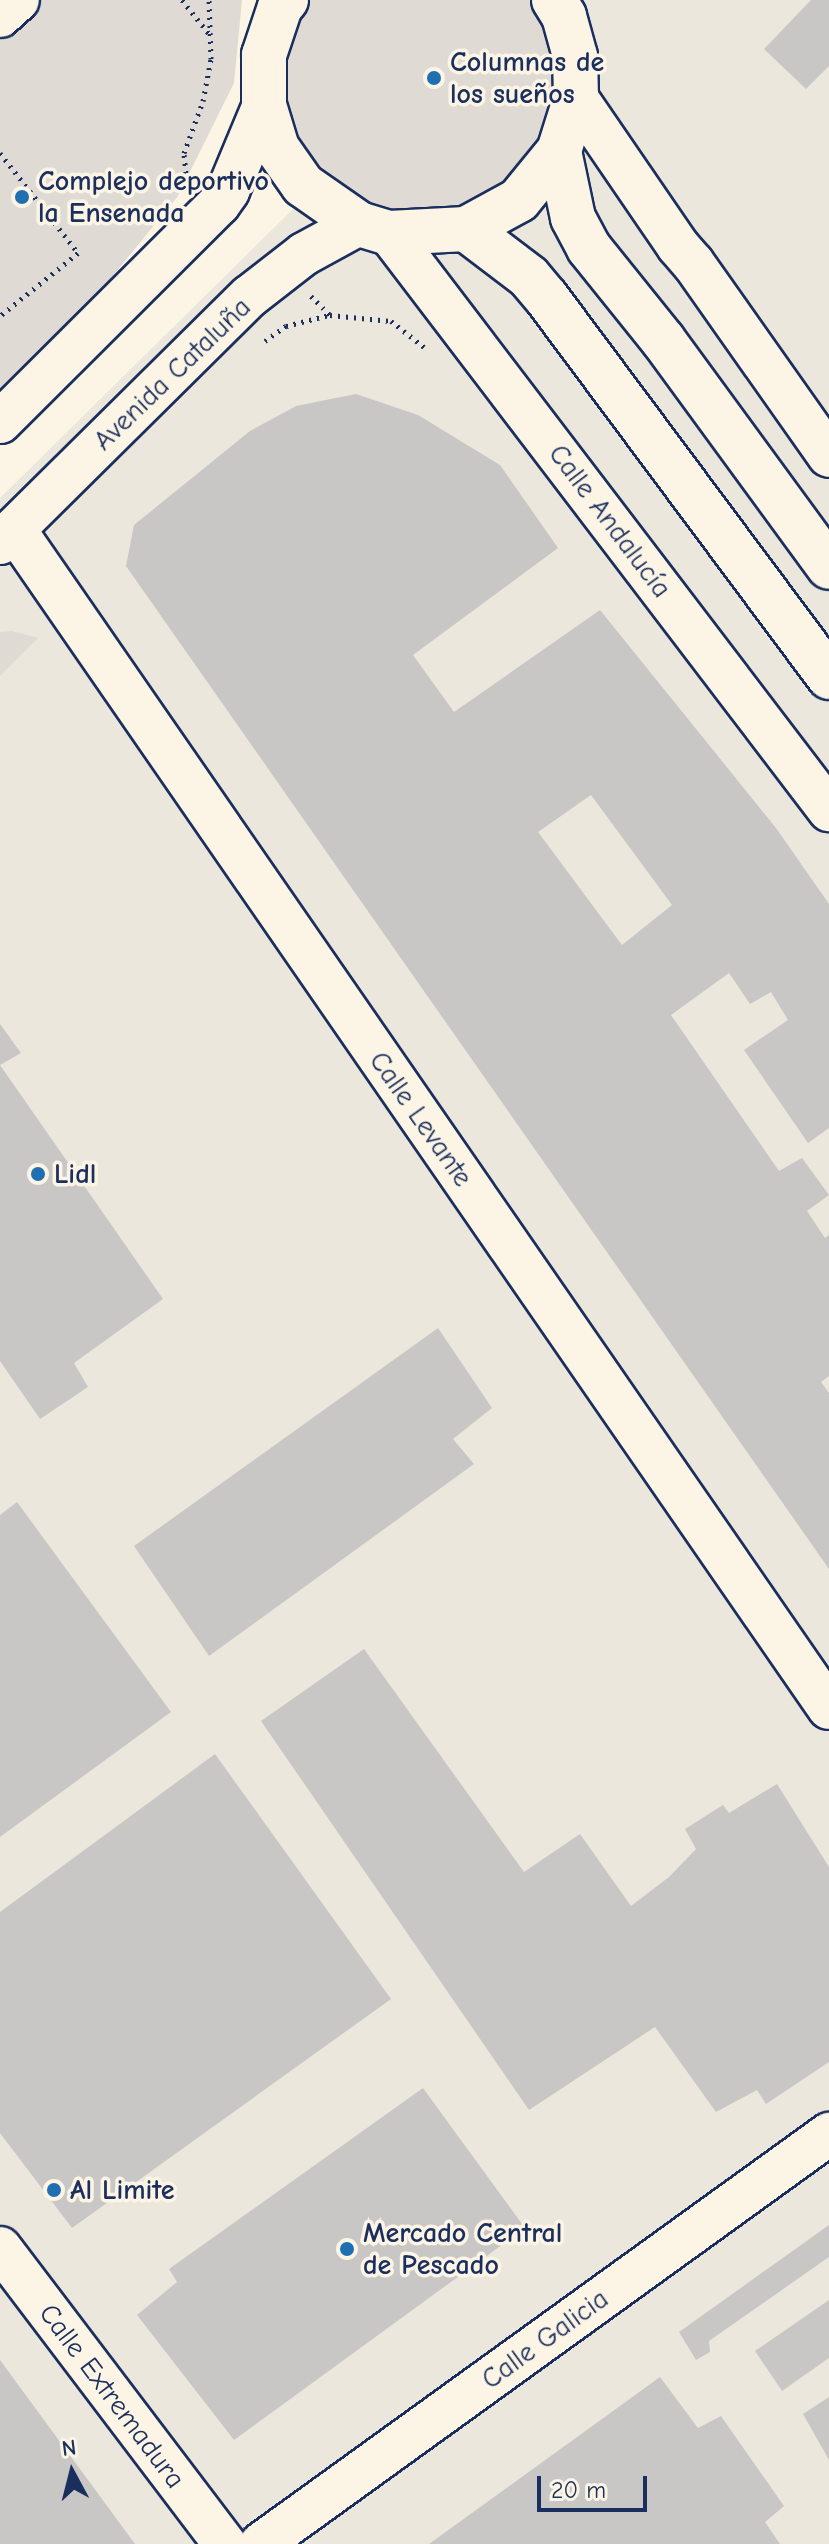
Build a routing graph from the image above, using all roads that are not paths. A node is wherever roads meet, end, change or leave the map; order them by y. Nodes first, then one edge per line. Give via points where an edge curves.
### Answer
1 (18, 0) edge
2 (281, 2) edge
3 (563, 5) edge
4 (0, 16) edge
5 (576, 97) junction
6 (264, 105) junction
7 (559, 151) junction
8 (374, 229) junction
9 (466, 229) junction
10 (0, 422) edge
11 (829, 456) edge
12 (7, 536) edge
13 (829, 567) edge
14 (829, 677) edge
15 (829, 810) edge
16 (829, 1708) edge
17 (829, 2134) edge
18 (0, 2248) edge
19 (225, 2544) edge
20 (261, 2544) edge

1 - 4 street
2 - 6 main road via 264,55
3 - 5 main road via 575,56
5 - 7 main road
5 - 11 street
6 - 8 main road via 277,148 303,185
6 - 10 street via 219,204
7 - 9 main road via 519,200
7 - 13 main road via 573,218 589,248
8 - 9 main road
8 - 12 street, Avenida Cataluña via 304,254 250,296
8 - 15 street, Calle Andalucía
9 - 14 main road via 529,277 546,297
12 - 16 street, Calle Levante
17 - 20 street, Calle Galicia
18 - 19 street, Calle Extremadura

